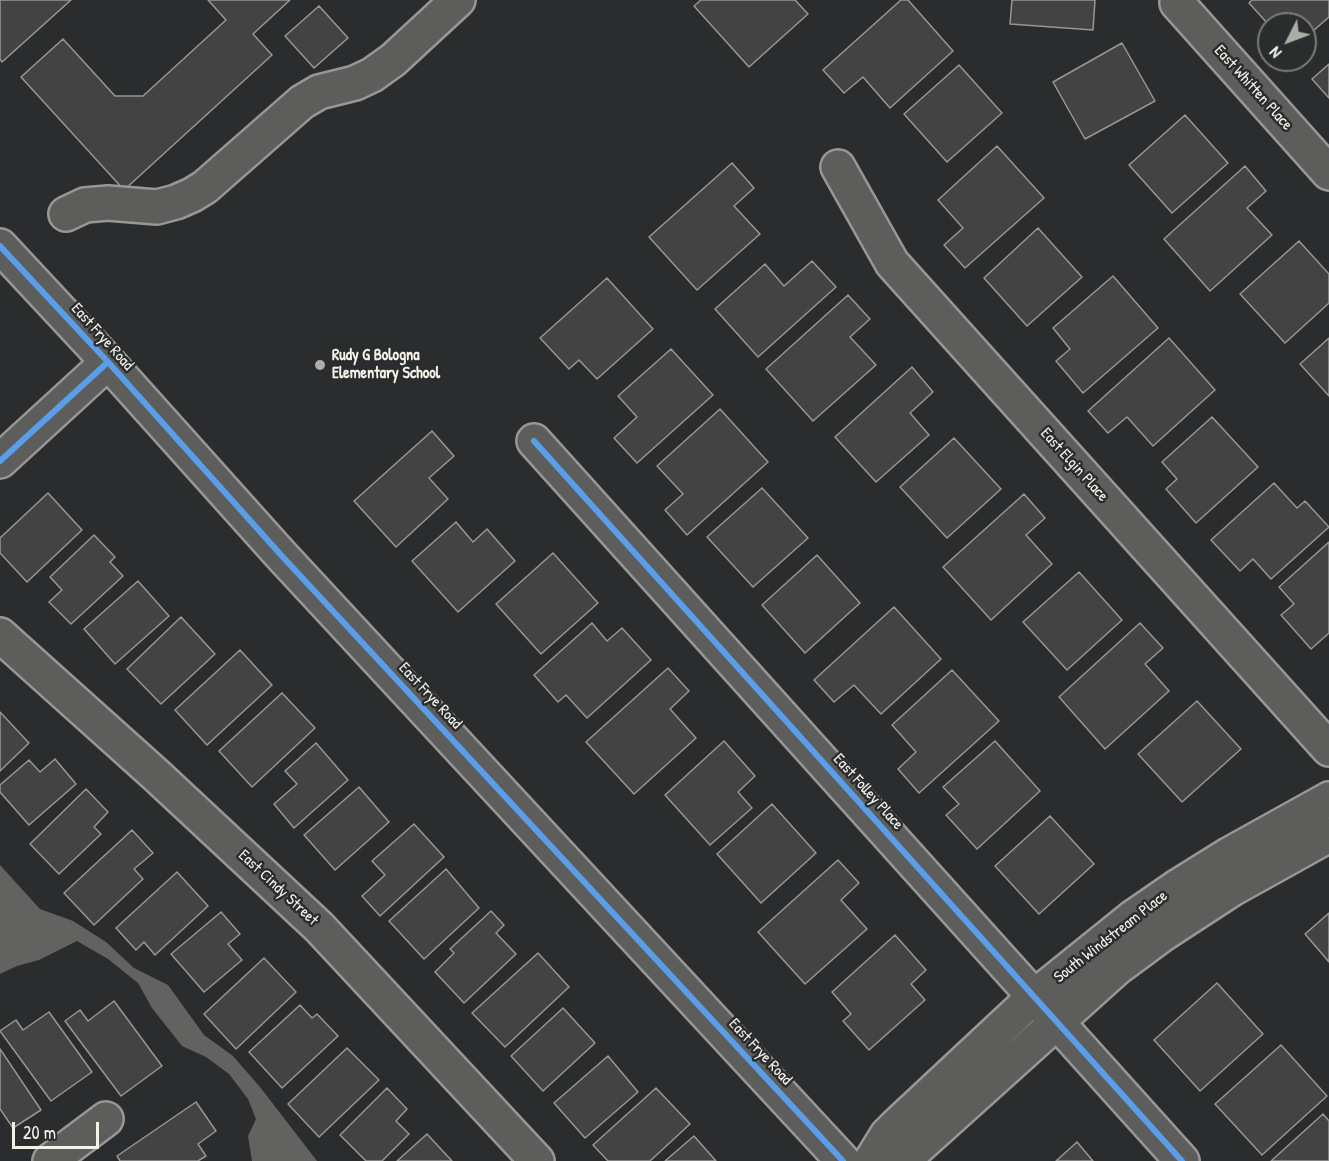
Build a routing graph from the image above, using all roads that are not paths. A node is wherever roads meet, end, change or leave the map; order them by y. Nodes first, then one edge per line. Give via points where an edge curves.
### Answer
1 (458, 0) edge
2 (1178, 1) edge
3 (838, 167) dead end
4 (1329, 173) edge
5 (66, 214) dead end
6 (0, 246) edge
7 (108, 362) junction
8 (534, 441) dead end
9 (0, 461) edge
10 (0, 634) edge
11 (1329, 748) edge
12 (1329, 799) edge
13 (1329, 835) edge
14 (1034, 997) junction
15 (1056, 1022) junction
16 (106, 1119) dead end
17 (50, 1161) edge
18 (537, 1161) edge
19 (843, 1161) edge
20 (871, 1161) edge
21 (898, 1161) edge
22 (1182, 1161) edge

1 - 5 street via 372,75 319,92 302,102 192,195 158,207 108,203
2 - 4 street, East Whitten Place
3 - 11 street, East Elgin Place via 892,263
6 - 7 street, East Frye Road
7 - 9 street
7 - 19 street, East Frye Road via 281,555
8 - 14 street, East Folley Place
10 - 18 street, East Cindy Street via 319,927
12 - 14 street, South Windstream Place via 1177,887
13 - 15 street, South Windstream Place via 1163,933
14 - 15 street, East Folley Place
14 - 20 street, South Windstream Place via 892,1130
15 - 21 street, South Windstream Place
15 - 22 street, East Folley Place
16 - 17 street

